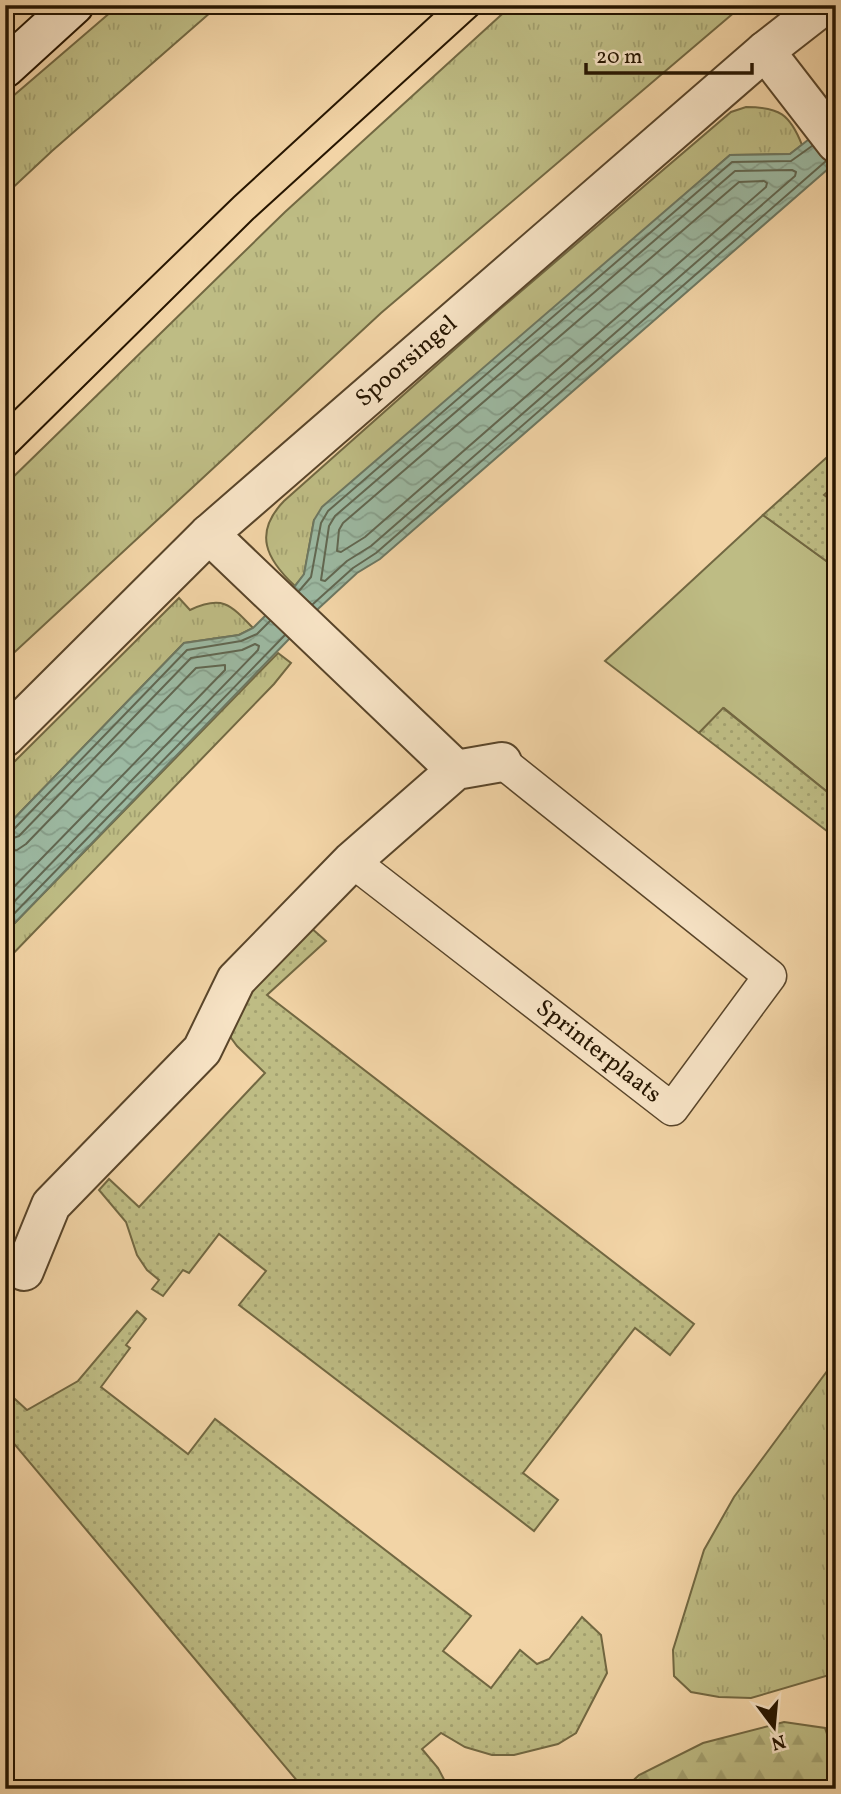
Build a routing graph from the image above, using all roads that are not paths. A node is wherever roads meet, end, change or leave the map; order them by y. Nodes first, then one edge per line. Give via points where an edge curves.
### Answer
1 (74, 5) edge
2 (824, 5) edge
3 (765, 51) junction
4 (5, 68) edge
5 (828, 133) edge
6 (209, 534) junction
7 (5, 737) edge
8 (502, 762) joint
9 (456, 770) junction
10 (352, 862) junction
11 (24, 1272) dead end

1 - 4 street
2 - 3 street, Spoorsingel
3 - 5 street
3 - 6 street, Spoorsingel
6 - 7 street, Spoorsingel
6 - 9 street
8 - 9 street, Sprinterplaats
8 - 10 lane, Sprinterplaats via 770,976 671,1109
9 - 10 street
10 - 11 street via 236,980 202,1051 51,1205

